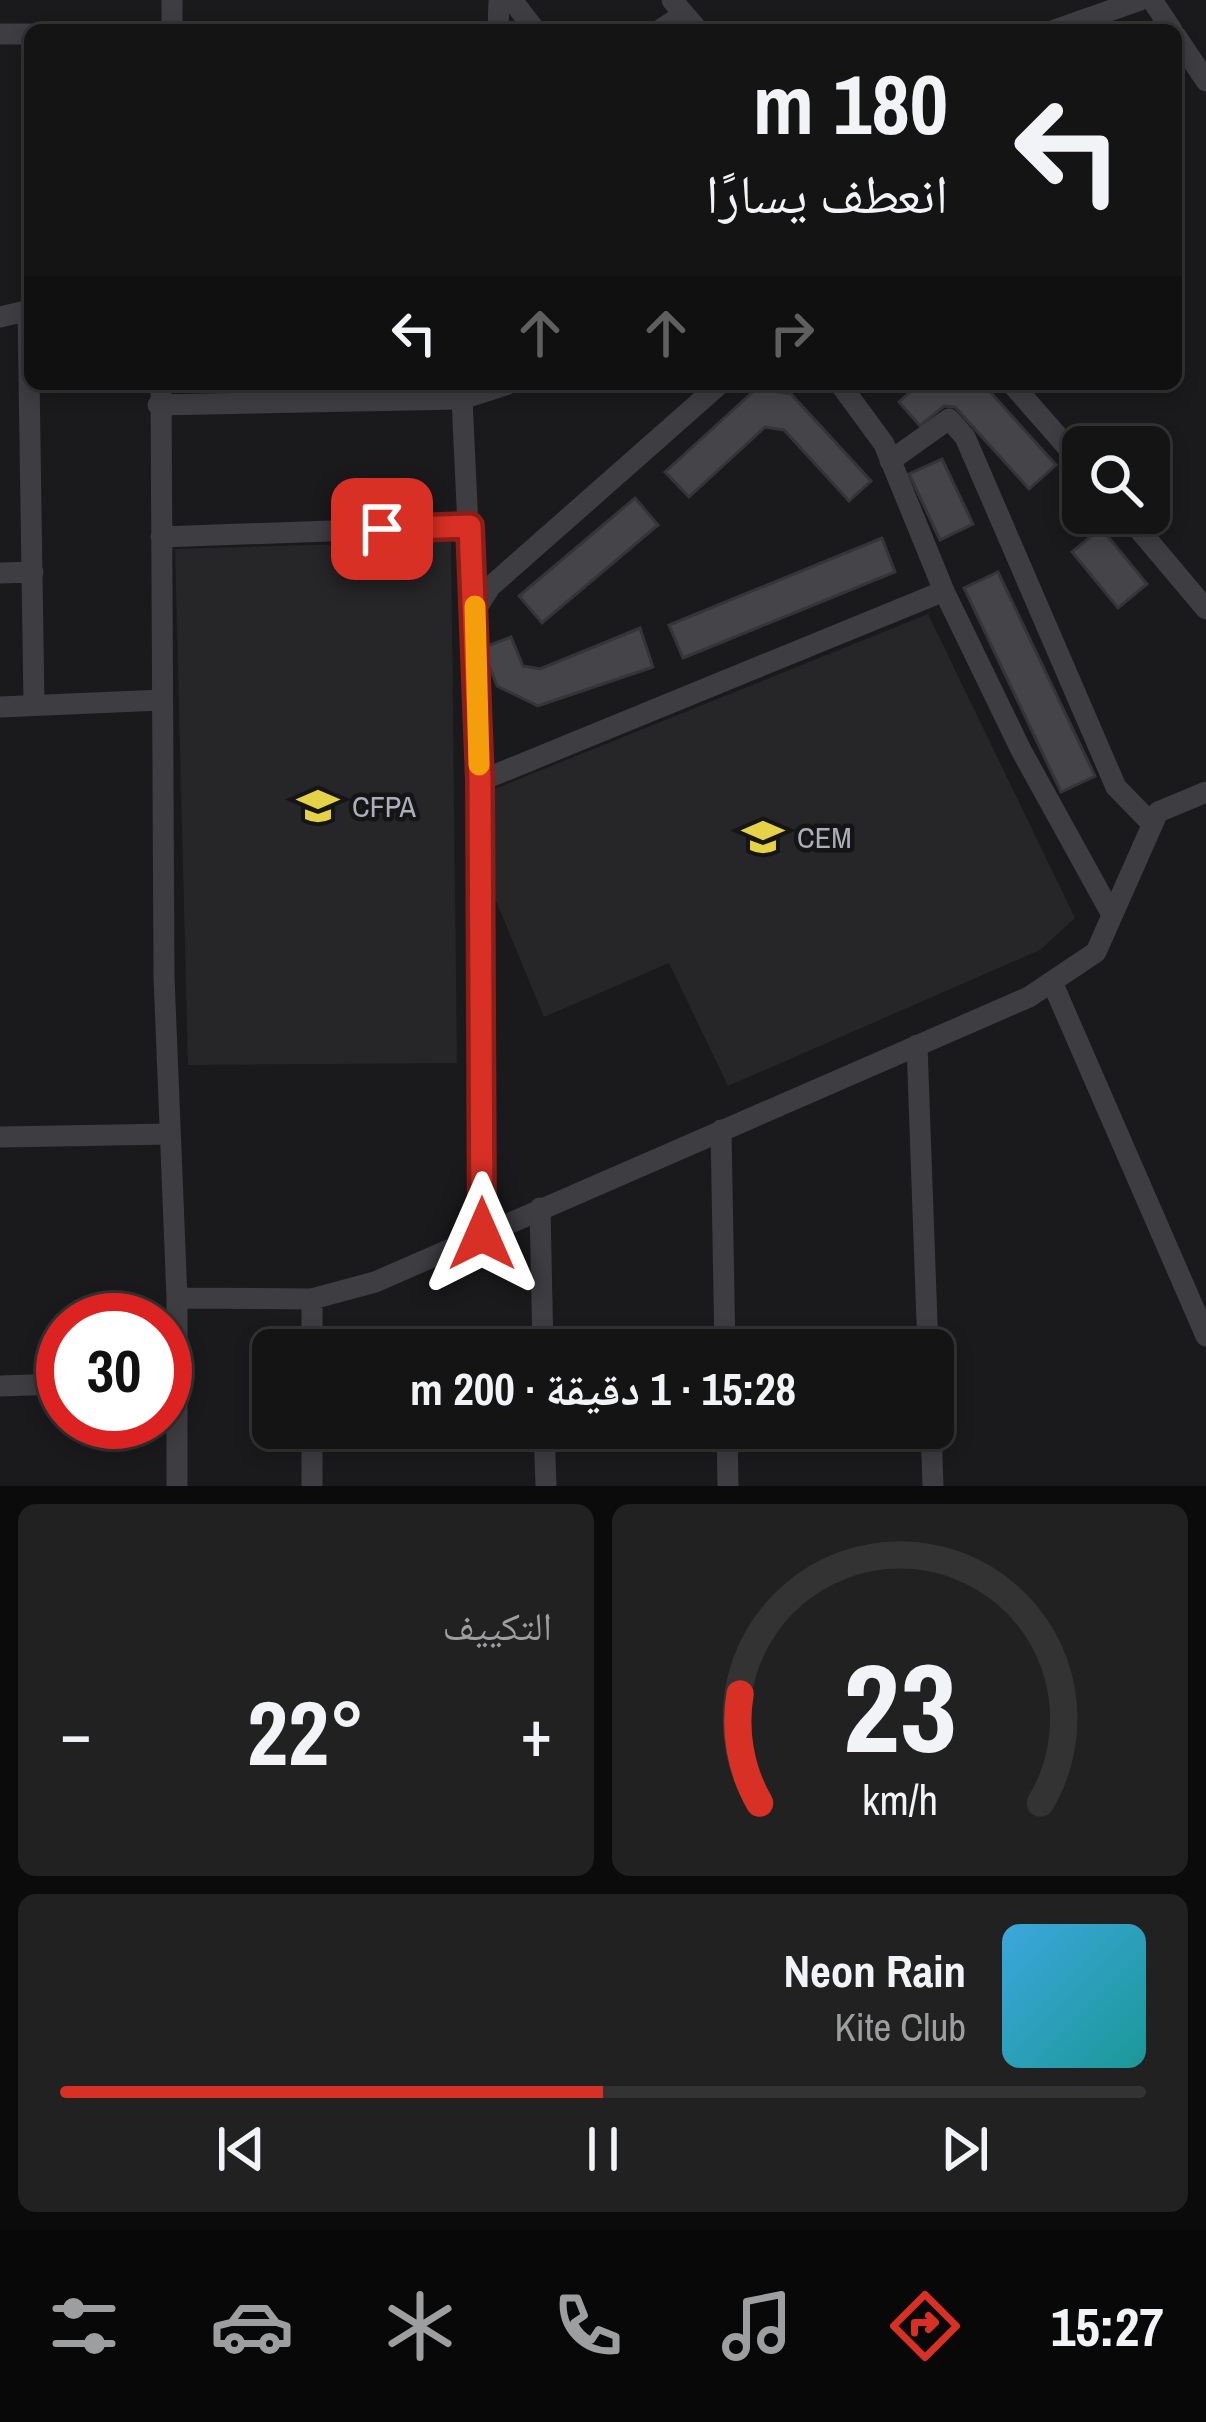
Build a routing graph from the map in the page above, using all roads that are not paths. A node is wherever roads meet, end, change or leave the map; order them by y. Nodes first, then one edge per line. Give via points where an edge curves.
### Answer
1 (512, 0) edge
2 (1140, 0) edge
3 (530, 24) edge
4 (1072, 24) edge
5 (1182, 45) edge
6 (1206, 81) edge
7 (30, 390) edge
8 (489, 390) edge
9 (713, 390) edge
10 (844, 390) edge
11 (1017, 390) edge
12 (160, 395) edge
13 (461, 399) junction
14 (1062, 441) edge
15 (890, 461) junction
16 (470, 526) junction
17 (1143, 534) edge
18 (161, 537) junction
19 (33, 572) junction
20 (0, 573) edge
21 (944, 591) junction
22 (476, 609) junction
23 (1206, 609) edge
24 (162, 700) junction
25 (34, 705) junction
26 (0, 707) edge
27 (480, 781) junction
28 (1206, 792) edge
29 (1152, 824) junction
30 (1111, 913) junction
31 (1052, 982) junction
32 (917, 1045) junction
33 (721, 1130) junction
34 (170, 1134) junction
35 (0, 1137) edge
36 (540, 1208) junction
37 (482, 1234) junction
38 (177, 1293) edge
39 (192, 1298) edge
40 (312, 1299) junction
41 (312, 1329) edge
42 (543, 1329) edge
43 (725, 1329) edge
44 (927, 1329) edge
45 (1205, 1330) edge
46 (36, 1385) edge
47 (0, 1387) edge
48 (175, 1449) edge
49 (312, 1449) edge
50 (545, 1449) edge
51 (727, 1449) edge
52 (932, 1449) edge
53 (177, 1486) edge
54 (312, 1486) edge
55 (546, 1486) edge
56 (728, 1486) edge
57 (933, 1486) edge

1 - 3 street
2 - 4 street
5 - 6 street
7 - 19 street
8 - 13 street
9 - 22 street via 490,587
10 - 15 street
11 - 14 street
12 - 13 street
12 - 18 street
13 - 16 street
15 - 21 street
15 - 29 street via 949,419 965,437 1116,787
16 - 18 street
16 - 22 street
17 - 23 street
18 - 24 street
19 - 20 street
19 - 25 street
21 - 27 street
21 - 30 street
22 - 27 street
24 - 25 street
24 - 34 street
25 - 26 street
27 - 37 street
28 - 29 street via 1158,812
29 - 30 street
30 - 31 street via 1096,952
31 - 32 street
31 - 45 street
32 - 33 street
32 - 44 street
33 - 36 street
33 - 43 street
34 - 35 street
34 - 38 street
36 - 37 street
36 - 42 street
37 - 40 street via 375,1282
39 - 40 street
40 - 41 street
46 - 47 street
48 - 53 street
49 - 54 street
50 - 55 street
51 - 56 street
52 - 57 street

